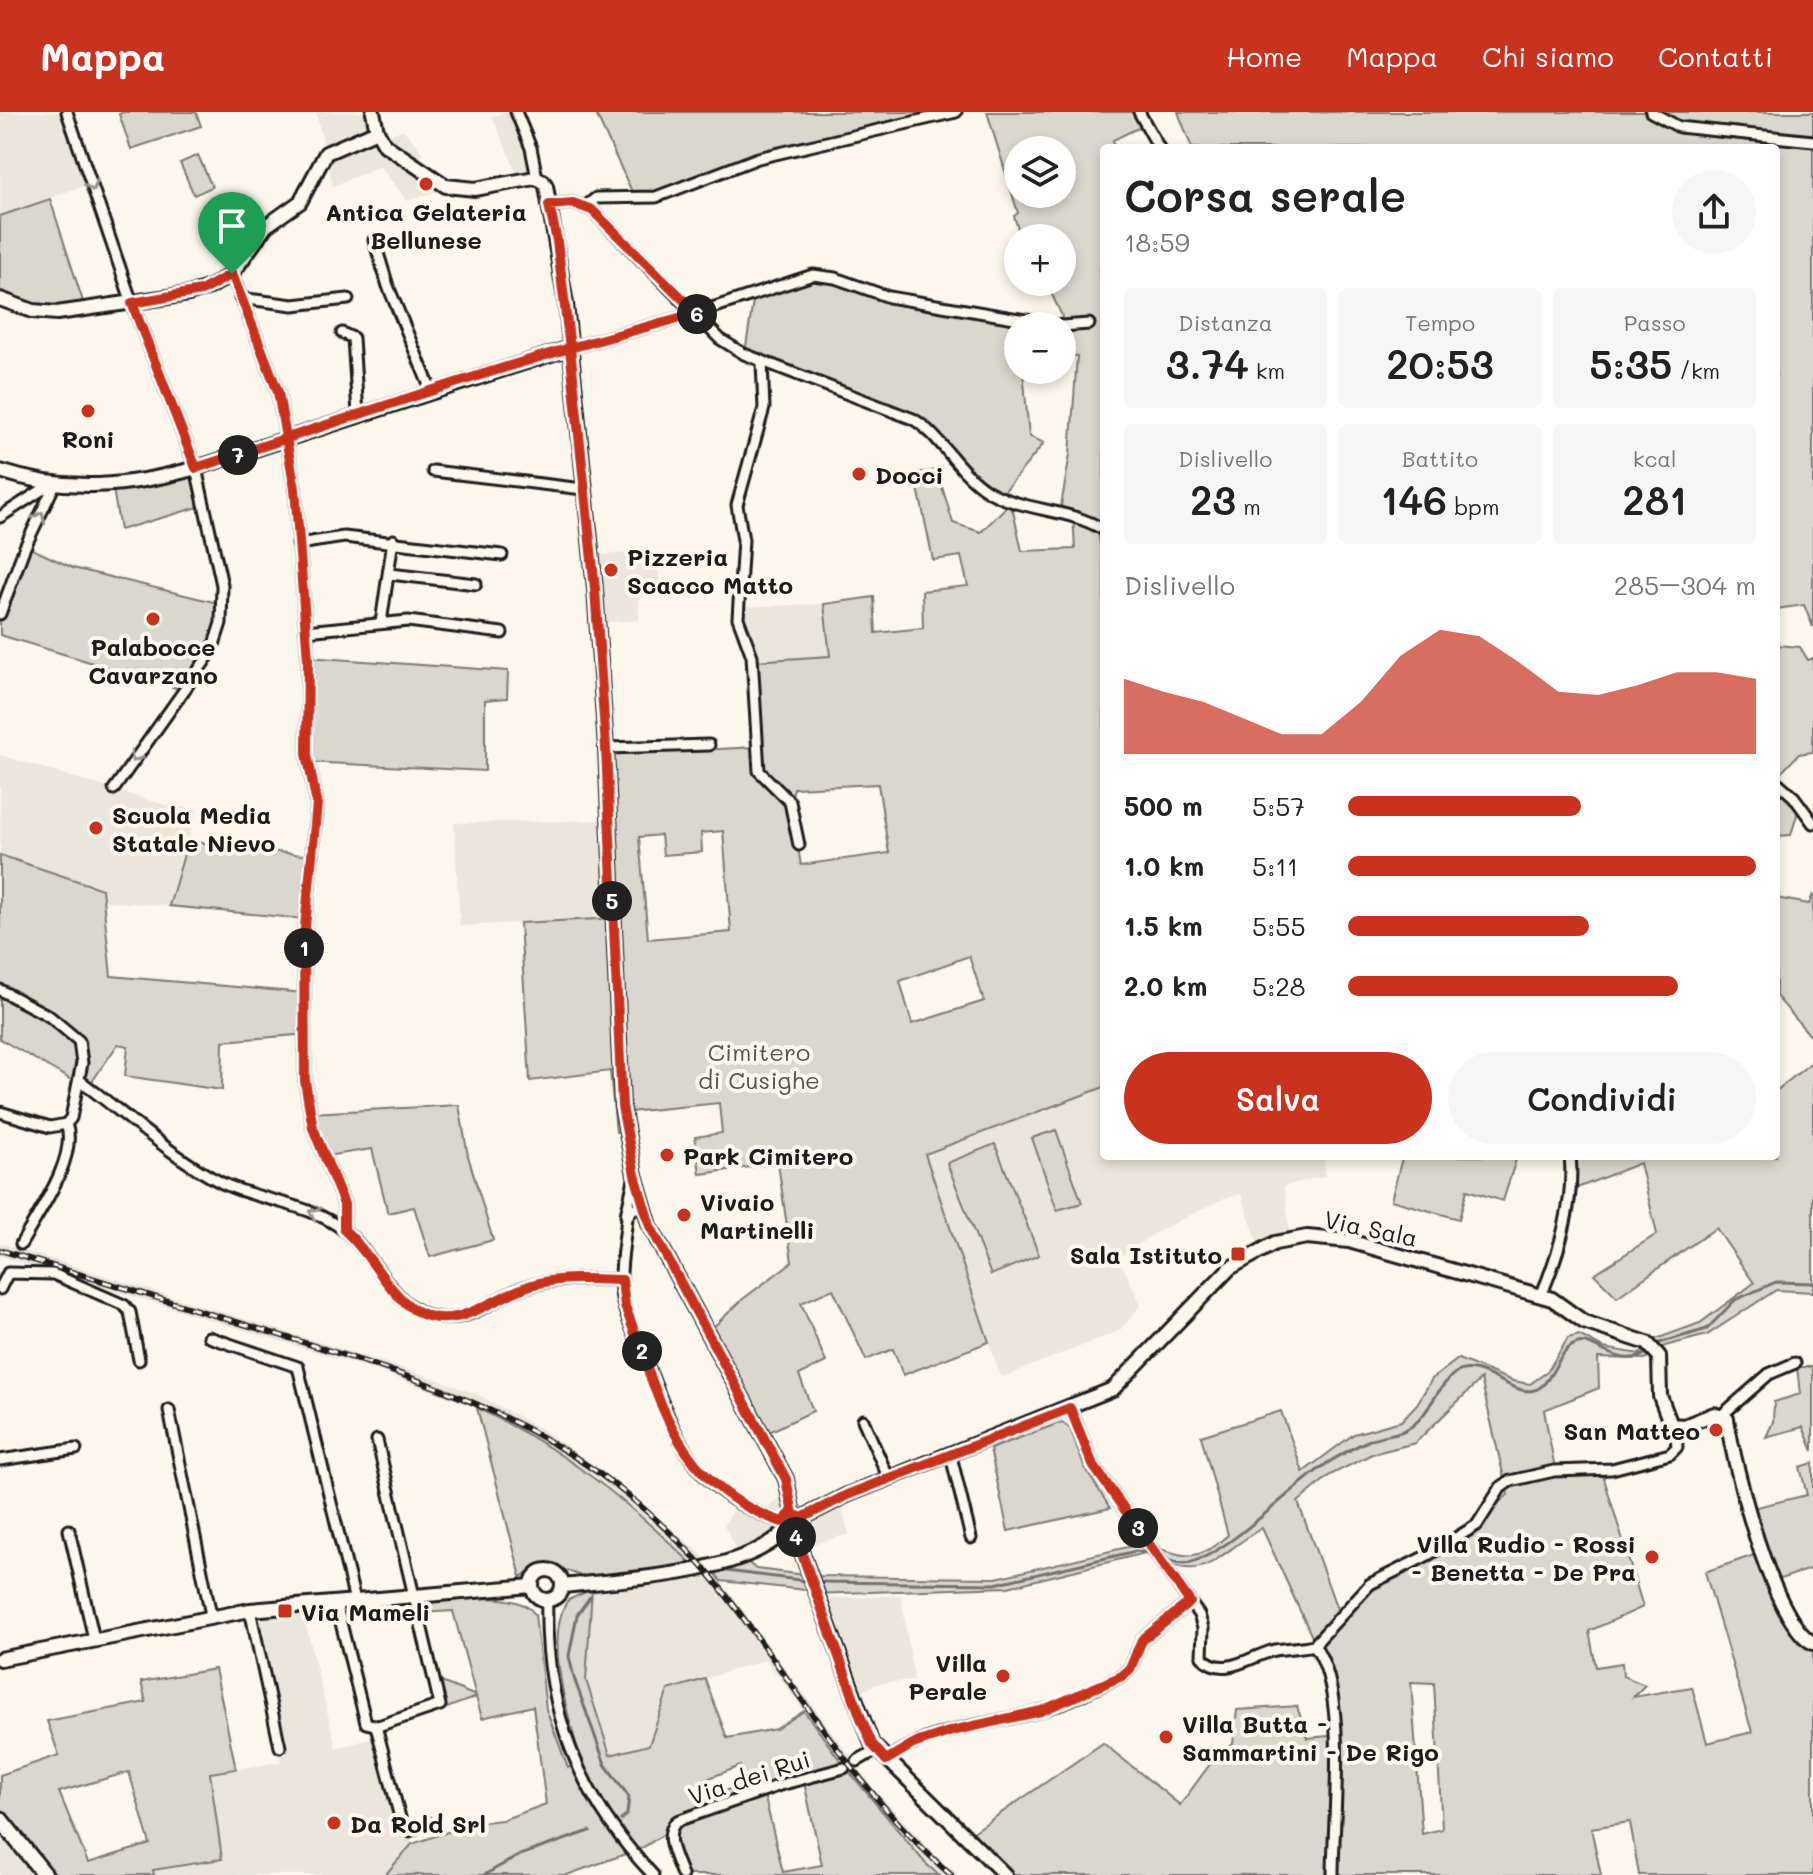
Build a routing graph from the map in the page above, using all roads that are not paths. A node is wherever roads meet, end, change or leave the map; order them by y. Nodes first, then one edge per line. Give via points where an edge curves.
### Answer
1 (67, 112) edge
2 (373, 112) edge
3 (516, 112) edge
4 (956, 112) edge
5 (1139, 112) edge
6 (1651, 112) edge
7 (377, 131) junction
8 (1813, 141) edge
9 (1157, 144) edge
10 (537, 178) junction
11 (549, 205) junction
12 (586, 206) junction
13 (374, 240) dead end
14 (232, 274) junction
15 (240, 298) junction
16 (0, 299) edge
17 (348, 299) dead end
18 (132, 303) junction
19 (697, 313) junction
20 (1004, 316) edge
21 (1089, 324) dead end
22 (1076, 325) edge
23 (342, 333) dead end
24 (570, 348) junction
25 (762, 363) junction
26 (431, 390) junction
27 (358, 414) junction
28 (288, 439) junction
29 (196, 468) junction
30 (0, 471) edge
31 (433, 471) dead end
32 (53, 484) junction
33 (583, 489) junction
34 (0, 517) edge
35 (1100, 528) edge
36 (393, 540) junction
37 (298, 544) junction
38 (502, 555) dead end
39 (390, 574) junction
40 (476, 584) dead end
41 (0, 614) edge
42 (381, 623) junction
43 (306, 631) junction
44 (502, 633) dead end
45 (709, 745) dead end
46 (606, 748) junction
47 (1780, 785) edge
48 (114, 789) dead end
49 (1813, 823) edge
50 (799, 845) dead end
51 (0, 990) edge
52 (79, 1080) junction
53 (0, 1112) edge
54 (66, 1124) junction
55 (1570, 1160) edge
56 (635, 1175) junction
57 (643, 1206) junction
58 (627, 1220) junction
59 (344, 1230) junction
60 (21, 1244) dead end
61 (622, 1280) junction
62 (0, 1289) edge
63 (1541, 1296) junction
64 (209, 1337) dead end
65 (139, 1360) dead end
66 (1795, 1363) dead end
67 (1070, 1408) junction
68 (169, 1410) dead end
69 (1722, 1415) junction
70 (863, 1420) dead end
71 (1675, 1426) junction
72 (377, 1440) dead end
73 (76, 1449) dead end
74 (951, 1456) junction
75 (0, 1460) edge
76 (889, 1479) junction
77 (791, 1525) junction
78 (69, 1530) dead end
79 (971, 1538) dead end
80 (532, 1586) junction
81 (562, 1586) junction
82 (412, 1597) junction
83 (547, 1600) junction
84 (355, 1601) junction
85 (1190, 1602) junction
86 (336, 1603) junction
87 (250, 1610) junction
88 (211, 1615) junction
89 (94, 1639) junction
90 (1813, 1643) edge
91 (1314, 1645) junction
92 (0, 1659) edge
93 (376, 1726) junction
94 (280, 1747) dead end
95 (881, 1755) junction
96 (857, 1761) dead end
97 (844, 1768) dead end
98 (0, 1819) edge
99 (428, 1823) dead end
100 (45, 1875) edge
101 (653, 1875) edge
102 (682, 1875) edge
103 (1005, 1875) edge
104 (1333, 1875) edge

1 -> 18 street
2 - 7 street
3 - 10 street
4 - 12 street via 758,158 656,197 596,198
5 - 9 street
6 - 8 street via 1679,127
7 - 10 street via 393,152 446,186 475,189
7 - 14 street via 326,153 300,202 266,226
10 - 11 street via 545,183
11 - 12 street
11 - 24 street
12 - 19 street
13 - 26 street
14 - 15 street
14 - 18 street via 201,291
15 - 17 street via 293,305
15 - 28 street via 278,392
16 - 18 street via 45,313
18 - 29 street
19 - 20 street via 820,274 889,297
19 - 24 street
19 - 25 street via 720,339
21 - 22 street
23 - 27 street via 353,338
24 - 26 street
24 - 33 street
25 - 35 street via 913,419 966,475 1003,499
25 - 50 street via 764,408 738,499 743,540 738,618 753,660 759,771 790,802
26 - 27 street
27 - 28 street
28 - 29 street
28 - 37 street
29 - 32 street via 108,487
29 -> 48 street via 222,585 221,623 212,651
30 - 32 street
31 - 33 street
32 - 34 street
41 -> 32 street
33 - 46 street
36 - 37 street via 344,537
36 - 38 street
36 - 39 street
37 - 43 street
39 - 40 street
39 - 42 street
42 - 43 street
42 - 44 street via 408,621
43 - 59 street via 307,754 317,804 304,937 305,1081 313,1128 344,1204
45 - 46 street
46 - 56 street via 622,1106
47 - 49 street
51 - 52 street via 76,1036 82,1055
52 - 54 street
59 -> 52 street via 308,1209 211,1177
53 - 54 street via 50,1127
54 - 60 street via 69,1139 59,1174
55 - 63 street via 1565,1223
56 - 57 street
56 - 58 street
57 - 58 street via 630,1211
57 - 77 street via 686,1298 786,1479
58 - 61 street
59 - 61 street via 409,1306 438,1318 470,1314 538,1284
61 - 77 street via 625,1306 687,1457 722,1492 754,1512
62 - 65 street via 8,1273 42,1272 124,1305
63 - 67 street, Via Sala via 1349,1241 1291,1239 1258,1250 1230,1268 1119,1384
63 - 71 street, Via Sala via 1584,1322 1652,1348 1660,1396 1667,1419
64 - 84 street via 298,1367
66 - 69 street via 1769,1374
67 - 74 street, Via Sala
67 - 85 street via 1093,1465
68 - 88 street
69 - 71 street
69 - 90 street via 1770,1576 1801,1634
70 - 76 street
71 - 91 street via 1677,1447 1670,1454 1612,1469 1540,1473 1501,1487 1477,1525 1370,1584
72 - 82 street
73 - 75 street
74 - 76 street, Via Sala
74 - 79 street
76 - 77 street, Via Sala
77 - 81 street, Via Sala via 764,1547 719,1562
77 - 95 street via 861,1718
78 - 89 street
80 - 81 street via 534,1577 547,1570 556,1573
80 - 82 street
80 - 83 street
81 - 83 street
82 - 84 street
82 - 93 street via 440,1705
83 - 101 street via 550,1674 567,1738 610,1827
84 - 86 street
85 - 91 street via 1203,1623 1202,1655 1207,1662 1234,1665 1264,1653
85 - 95 street via 1142,1640 1122,1676 1041,1711 952,1731
86 - 87 street
86 - 93 street via 363,1718
87 - 88 street
87 - 94 street
88 - 89 street
89 - 92 street
91 - 104 street via 1321,1654 1335,1718
93 - 99 street via 403,1829
95 - 96 street
95 - 103 street
97 - 102 street, Via dei Rui via 677,1821 669,1838
98 - 100 main road

